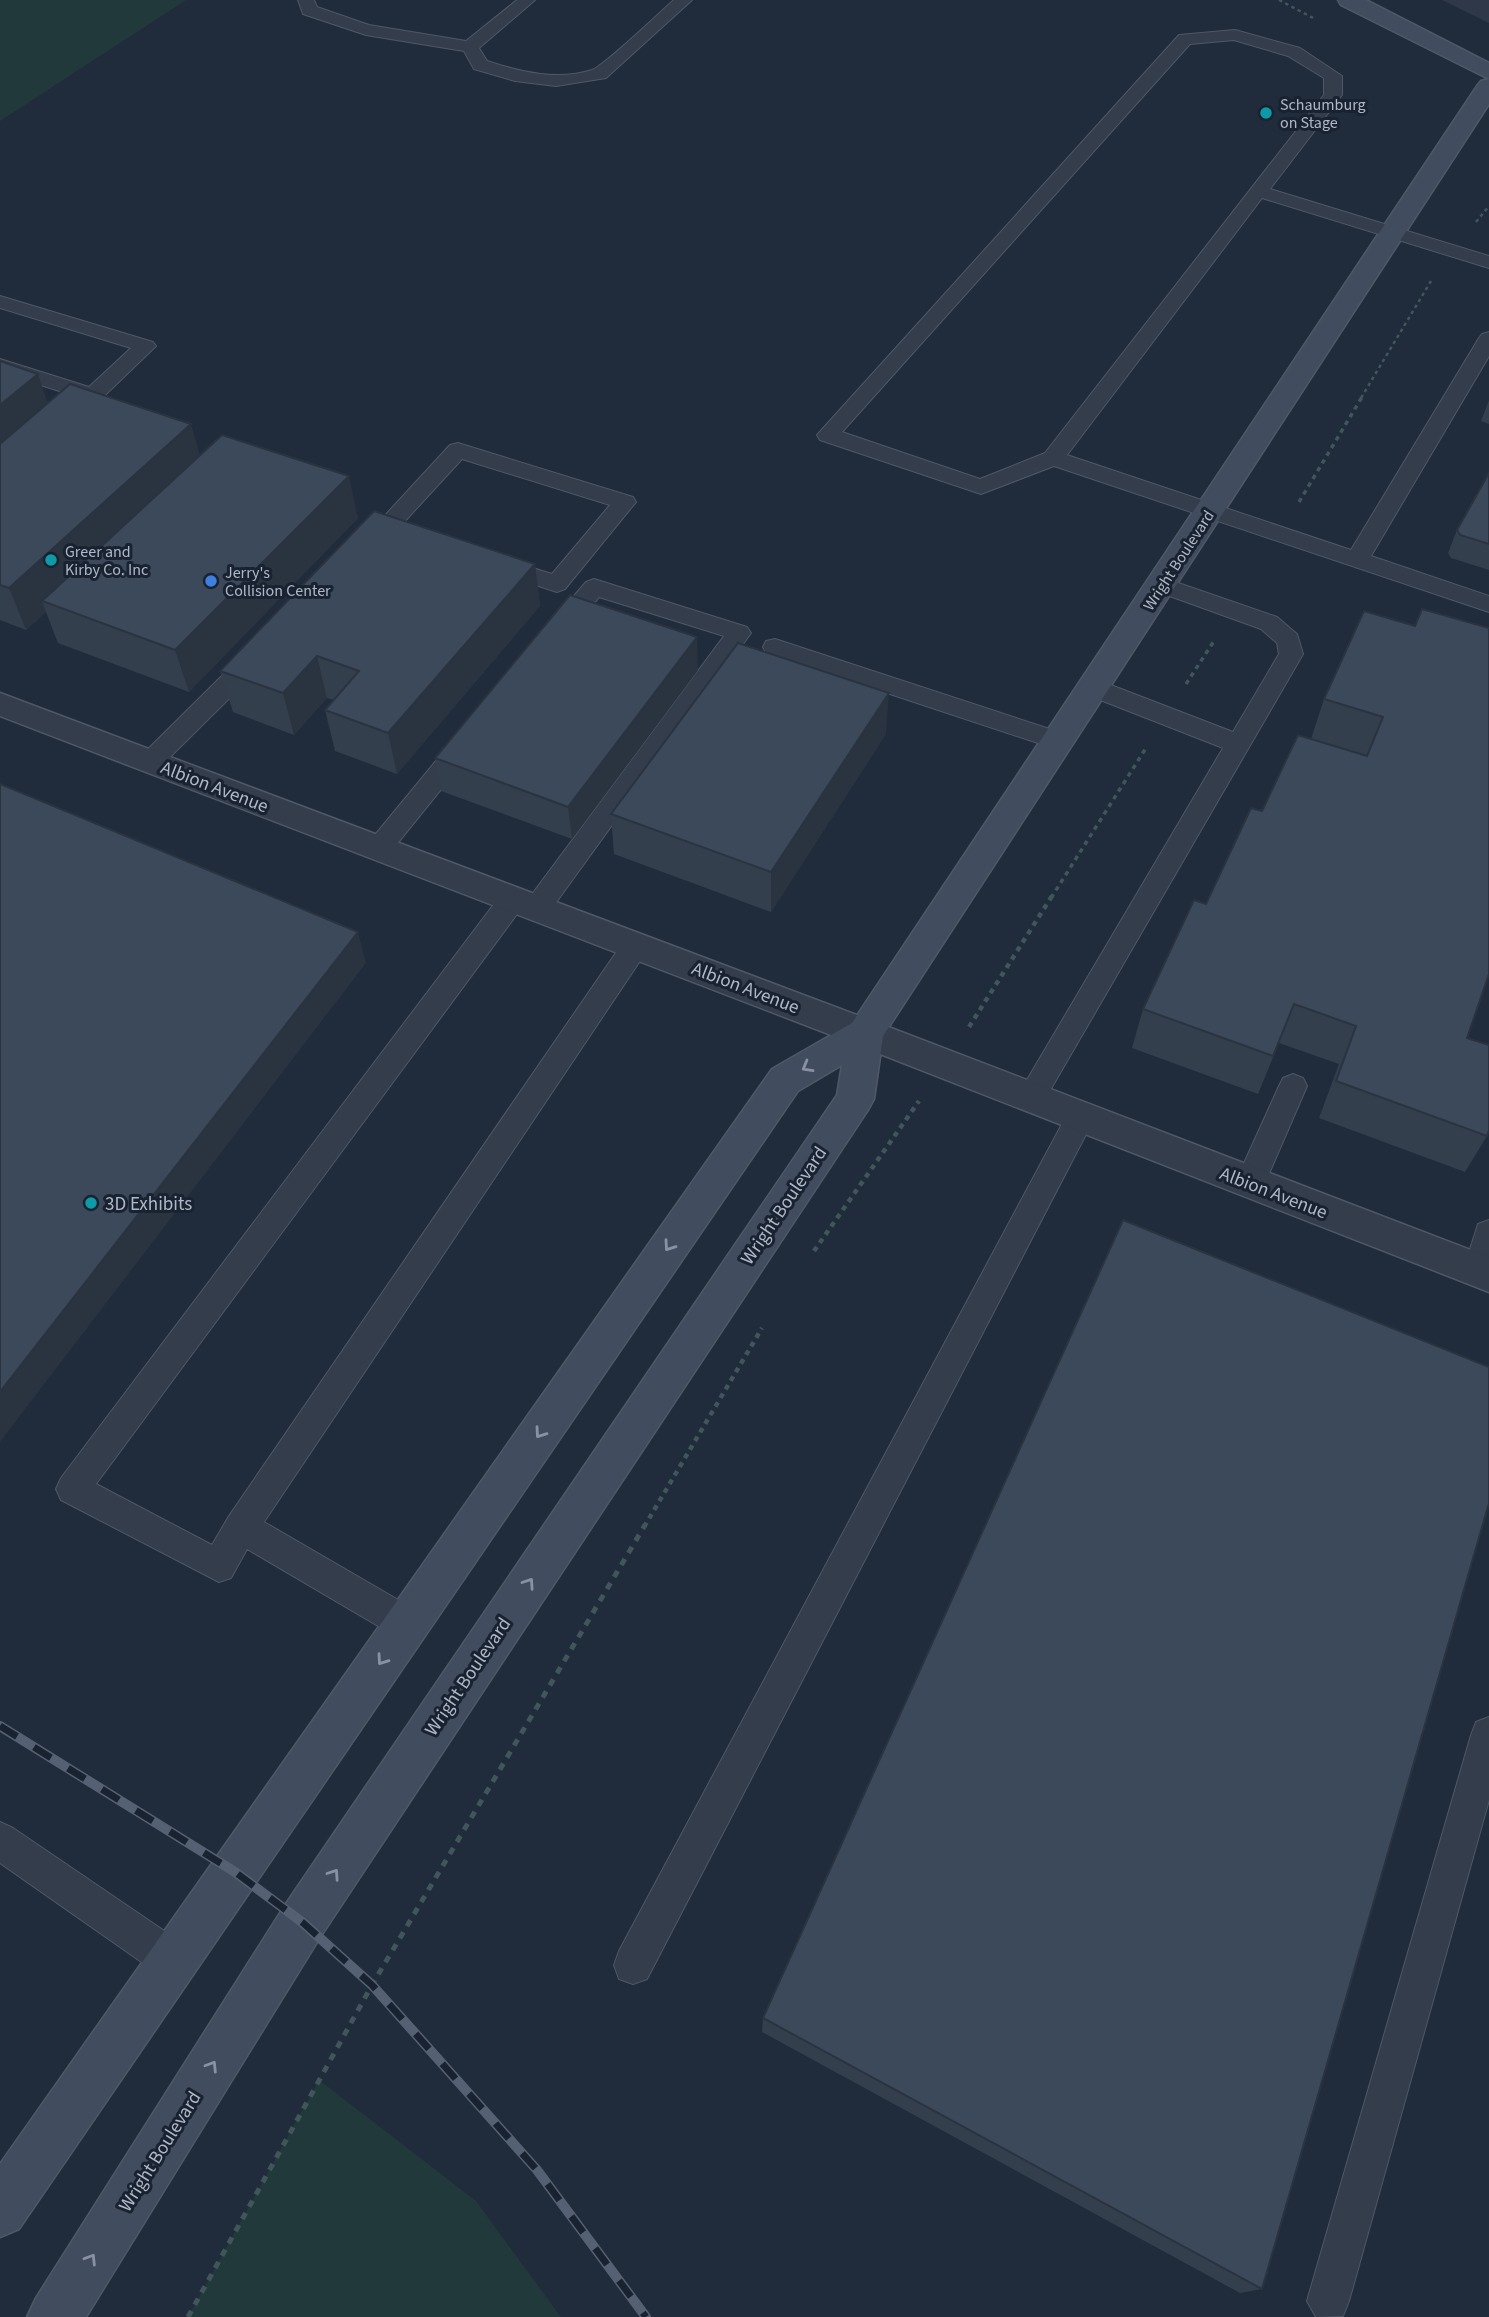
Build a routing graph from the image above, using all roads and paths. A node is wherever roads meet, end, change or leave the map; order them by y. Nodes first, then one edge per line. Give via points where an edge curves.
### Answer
1 (306, 0) edge
2 (527, 0) edge
3 (684, 0) edge
4 (1349, 0) edge
5 (470, 47) junction
6 (1489, 72) edge
7 (1489, 86) edge
8 (1258, 191) junction
9 (1392, 233) junction
10 (1489, 262) edge
11 (0, 302) edge
12 (1489, 338) edge
13 (0, 365) edge
14 (93, 395) junction
15 (56, 430) edge
16 (1053, 458) junction
17 (1210, 511) junction
18 (386, 528) junction
19 (413, 537) edge
20 (367, 547) edge
21 (478, 558) edge
22 (1357, 560) junction
23 (1161, 585) junction
24 (1489, 604) edge
25 (268, 645) edge
26 (775, 647) dead end
27 (543, 649) edge
28 (1094, 688) junction
29 (0, 704) edge
30 (474, 732) edge
31 (1059, 741) junction
32 (1238, 744) junction
33 (150, 761) junction
34 (379, 848) junction
35 (525, 903) junction
36 (636, 945) junction
37 (866, 1032) junction
38 (1293, 1086) dead end
39 (1031, 1098) junction
40 (1080, 1117) junction
41 (1250, 1183) junction
42 (1489, 1233) edge
43 (1483, 1273) edge
44 (242, 1527) junction
45 (407, 1624) junction
46 (1489, 1735) edge
47 (0, 1841) edge
48 (174, 1961) junction
49 (633, 1965) dead end
50 (372, 1985) dead end
51 (0, 2210) edge
52 (1328, 2301) dead end
53 (55, 2317) edge
54 (188, 2317) edge

1 - 5 lane via 309,10 366,30
2 - 5 lane
3 - 5 lane via 600,74 556,80 515,76 480,65
4 - 6 street
7 - 9 street, Wright Boulevard
8 - 9 lane
8 - 16 lane
8 - 16 lane via 1333,95 1333,76 1294,52 1235,35 1185,39 828,435 981,487
9 - 10 lane
9 - 17 street, Wright Boulevard
11 - 14 lane via 146,346
12 - 22 lane
13 - 14 lane
14 - 15 lane
16 - 17 lane
17 - 22 lane
17 - 23 street, Wright Boulevard
18 - 19 lane
18 - 20 lane
18 - 21 lane via 458,450 625,502 557,584
22 - 24 lane
23 - 28 street, Wright Boulevard
23 - 32 lane via 1269,624 1289,640 1291,654
25 - 33 lane
26 - 31 lane
27 - 35 lane via 594,586 739,633
28 - 31 street, Wright Boulevard
28 - 32 lane
29 - 33 street, Albion Avenue
30 - 34 lane
31 - 37 street, Wright Boulevard
32 - 39 lane
33 - 34 street, Albion Avenue
34 - 35 street, Albion Avenue
35 - 36 street, Albion Avenue
35 - 44 lane via 73,1489 219,1566
36 - 37 street, Albion Avenue
36 - 44 lane
37 - 39 street, Albion Avenue
37 -> 45 street, Wright Boulevard via 785,1080
53 -> 37 street, Wright Boulevard via 302,1922 855,1098
38 - 41 lane
39 - 40 street, Albion Avenue
40 - 41 street, Albion Avenue
40 - 49 lane
41 - 43 street, Albion Avenue
42 - 43 lane
44 - 45 lane
45 -> 48 street, Wright Boulevard
46 - 52 lane
47 - 48 lane
48 - 51 street, Wright Boulevard
50 - 54 path

